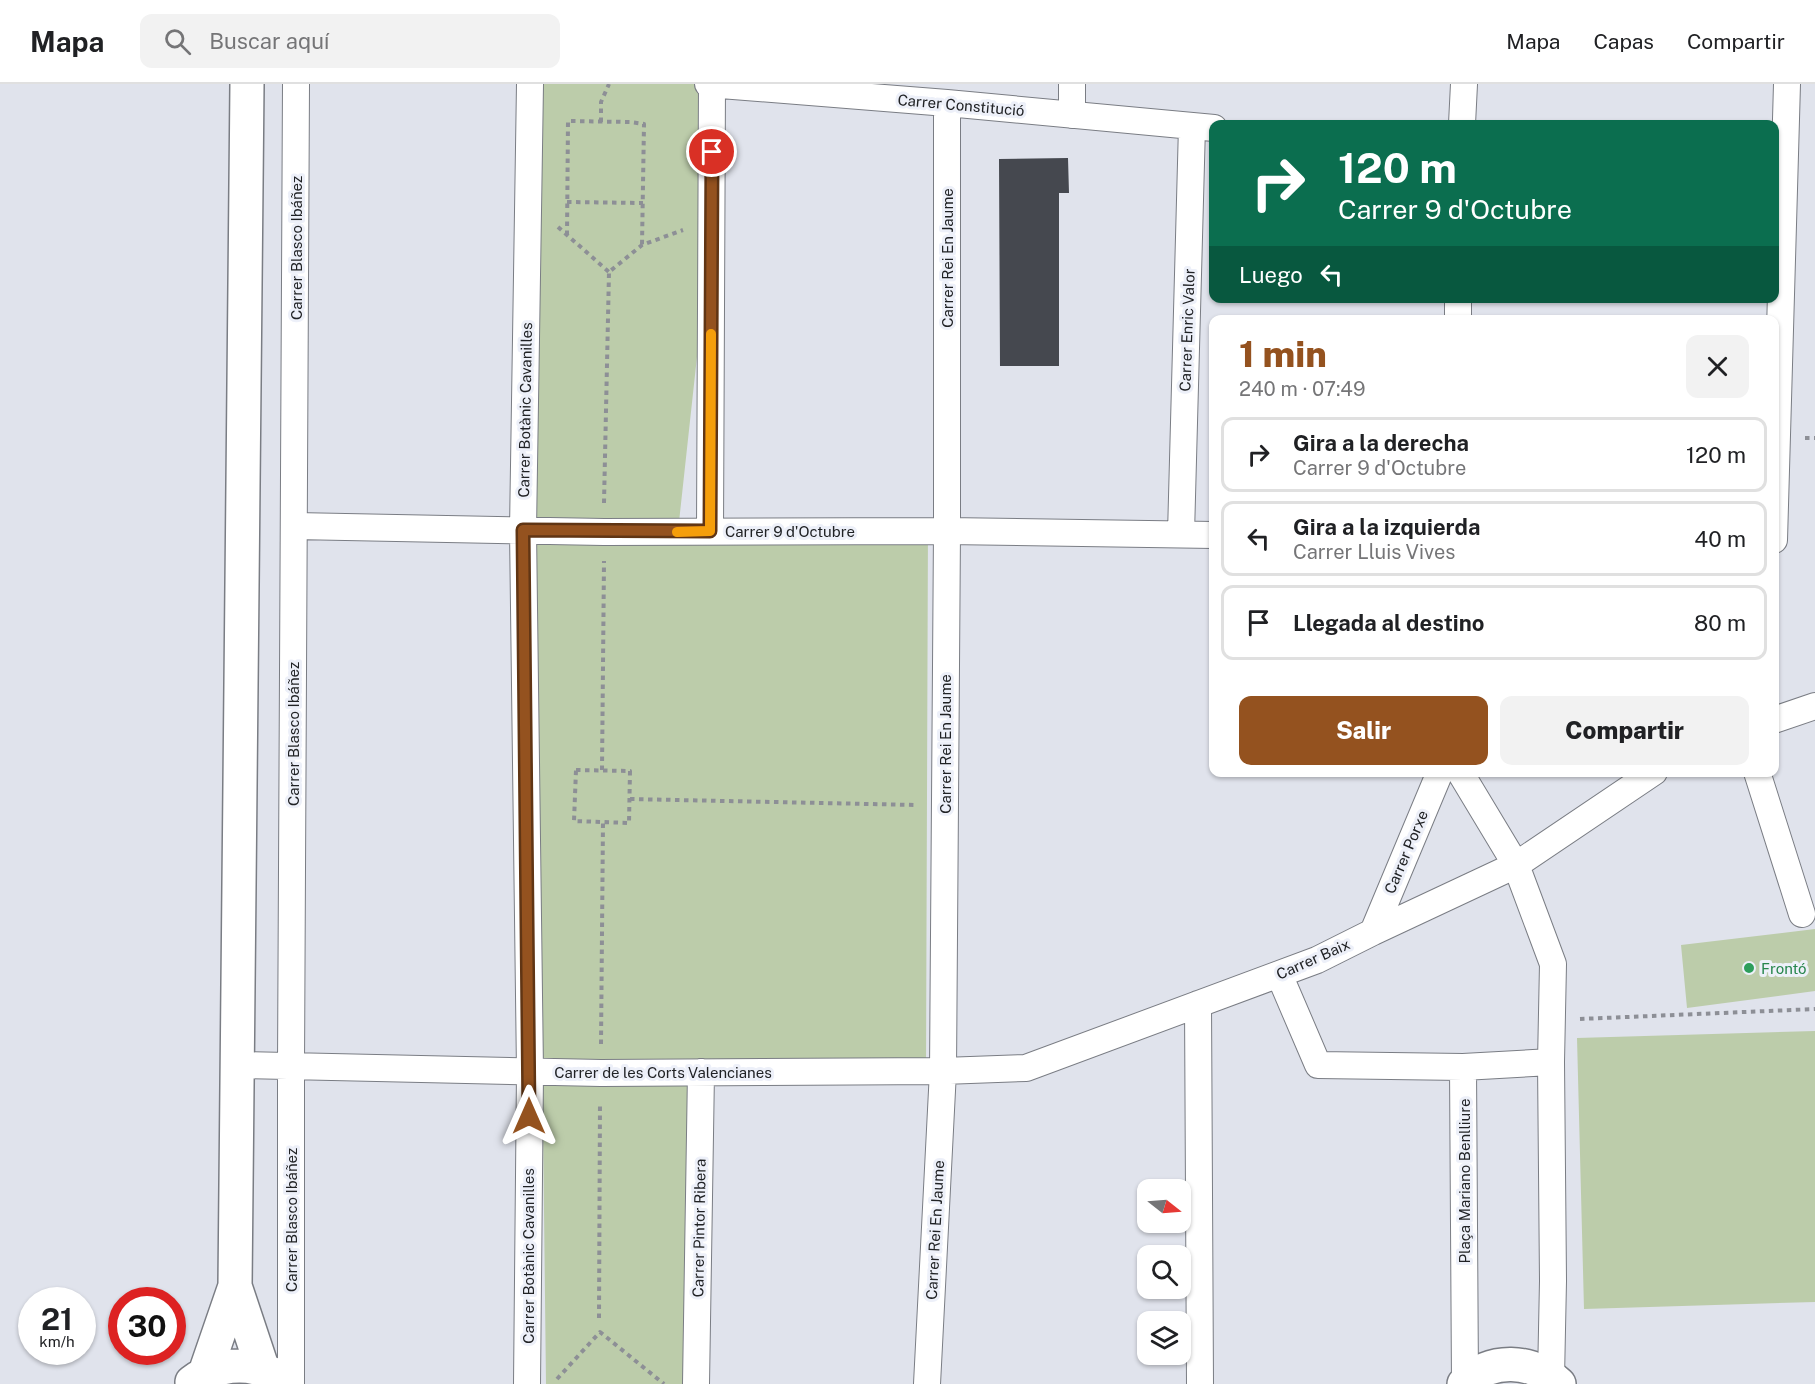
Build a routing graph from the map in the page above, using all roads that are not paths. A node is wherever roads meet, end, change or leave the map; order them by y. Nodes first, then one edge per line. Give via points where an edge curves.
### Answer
1 (247, 84) edge
2 (296, 84) edge
3 (530, 84) edge
4 (710, 84) edge
5 (1072, 84) edge
6 (1464, 84) edge
7 (1787, 84) edge
8 (947, 103) junction
9 (1072, 115) junction
10 (1462, 120) edge
11 (1203, 127) edge
12 (1779, 365) edge
13 (295, 526) junction
14 (523, 530) junction
15 (710, 531) junction
16 (947, 531) junction
17 (1181, 534) junction
18 (1209, 535) edge
19 (1815, 706) edge
20 (1779, 718) edge
21 (1438, 777) edge
22 (1463, 777) edge
23 (1647, 777) edge
24 (1759, 777) edge
25 (1516, 865) junction
26 (1802, 914) dead end
27 (1372, 932) junction
28 (1279, 974) junction
29 (1198, 1004) junction
30 (1551, 1062) junction
31 (238, 1065) junction
32 (291, 1066) junction
33 (1463, 1067) junction
34 (943, 1071) junction
35 (530, 1072) junction
36 (701, 1072) junction
37 (235, 1286) junction
38 (197, 1379) edge
39 (280, 1380) edge
40 (1555, 1381) edge
41 (1464, 1383) edge
42 (527, 1384) edge
43 (696, 1384) edge
44 (927, 1384) edge
45 (1200, 1384) edge

1 - 31 street
2 - 13 street, Carrer Blasco Ibáñez
3 - 14 street, Carrer Botànic Cavanilles
4 - 8 street, Carrer Constitució
4 - 15 street
5 - 9 street
6 - 10 street
7 - 12 street
8 - 9 street, Carrer Constitució
8 - 16 street, Carrer Rei En Jaume
9 - 11 street, Carrer Constitució
11 - 17 street, Carrer Enric Valor
13 - 14 street, Carrer 9 d'Octubre
13 - 32 street, Carrer Blasco Ibáñez
14 - 15 street, Carrer 9 d'Octubre
14 - 35 street, Carrer Botànic Cavanilles
15 - 16 street, Carrer 9 d'Octubre
16 - 17 street, Carrer 9 d'Octubre
16 - 34 street, Carrer Rei En Jaume
17 - 18 street, Carrer 9 d'Octubre
19 - 20 street
21 - 27 street, Carrer Porxe
22 - 25 street
23 - 25 street, Carrer Baix
24 - 26 street
25 - 27 street, Carrer Baix
25 - 30 street via 1553,964
27 - 28 street, Carrer Baix
28 - 29 street, Carrer Baix
28 - 33 street via 1318,1065
29 - 34 street, Carrer Baix via 1026,1068
29 - 45 street
30 - 33 street
30 - 40 street
31 - 32 street, Carrer de les Corts Valencianes
31 - 37 street
32 - 35 street, Carrer de les Corts Valencianes
32 - 39 street, Carrer Blasco Ibáñez
33 - 41 street, Plaça Mariano Benlliure
34 - 36 street, Carrer de les Corts Valencianes
34 - 44 street, Carrer Rei En Jaume
35 - 36 street, Carrer de les Corts Valencianes
35 - 42 street, Carrer Botànic Cavanilles
36 - 43 street, Carrer Pintor Ribera
37 - 38 street
37 - 39 street
38 - 39 street via 228,1366 240,1366
40 - 41 street via 1535,1368 1517,1364 1480,1371

